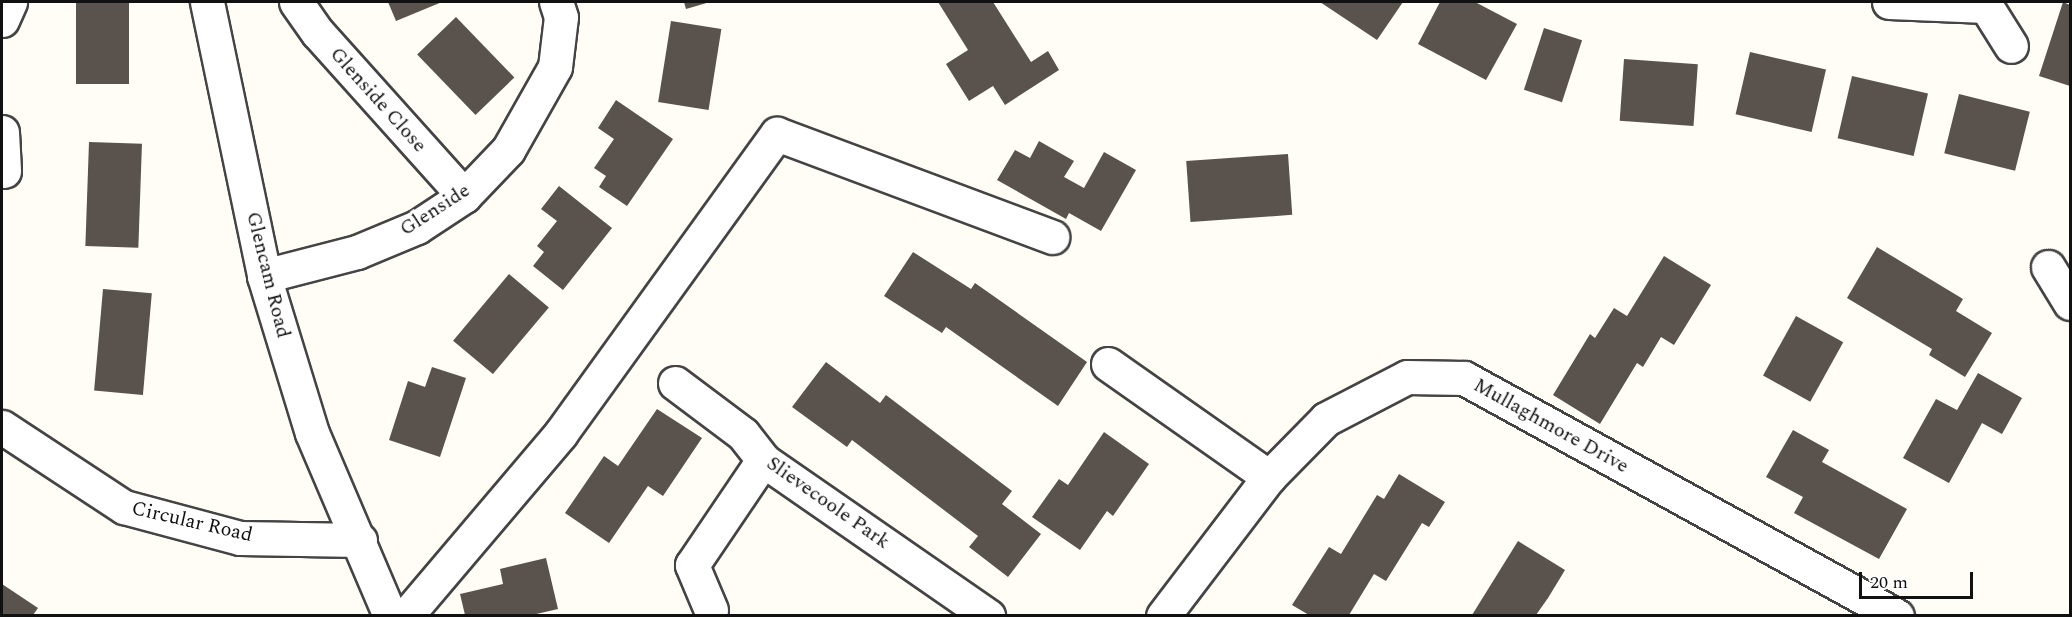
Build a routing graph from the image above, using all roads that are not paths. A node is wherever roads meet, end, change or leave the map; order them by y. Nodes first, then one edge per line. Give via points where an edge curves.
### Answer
1 (10, 2) edge
2 (207, 2) edge
3 (296, 2) edge
4 (556, 2) edge
5 (1888, 2) edge
6 (1987, 4) edge
7 (2, 20) edge
8 (2011, 46) dead end
9 (2, 132) edge
10 (4, 171) dead end
11 (464, 196) junction
12 (1052, 237) dead end
13 (2048, 267) dead end
14 (264, 276) junction
15 (2070, 303) edge
16 (1107, 364) dead end
17 (675, 383) dead end
18 (2, 427) edge
19 (764, 460) junction
20 (1269, 477) junction
21 (360, 540) junction
22 (711, 610) dead end
23 (390, 615) edge
24 (406, 615) edge
25 (988, 615) edge
26 (1163, 615) edge
27 (1897, 615) edge

1 - 7 street
2 - 14 street, Glencam Road
3 - 11 street, Glenside Close via 318,33
4 - 11 street, Glenside via 561,17 555,67 508,150
5 - 6 street
6 - 8 street
9 - 10 street
11 - 14 street, Glenside via 417,226 357,252
12 - 24 street via 777,134 561,433
13 - 15 street
14 - 21 street, Glencam Road via 312,433
16 - 20 street
17 - 19 street, Slievecoole Park via 743,434
18 - 21 street, Circular Road via 124,507 240,538
19 - 22 street via 692,566
19 - 25 street, Slievecoole Park
20 - 26 street, Mullaghmore Drive
20 - 27 street, Mullaghmore Drive via 1326,419 1407,377 1464,378
21 - 23 street

